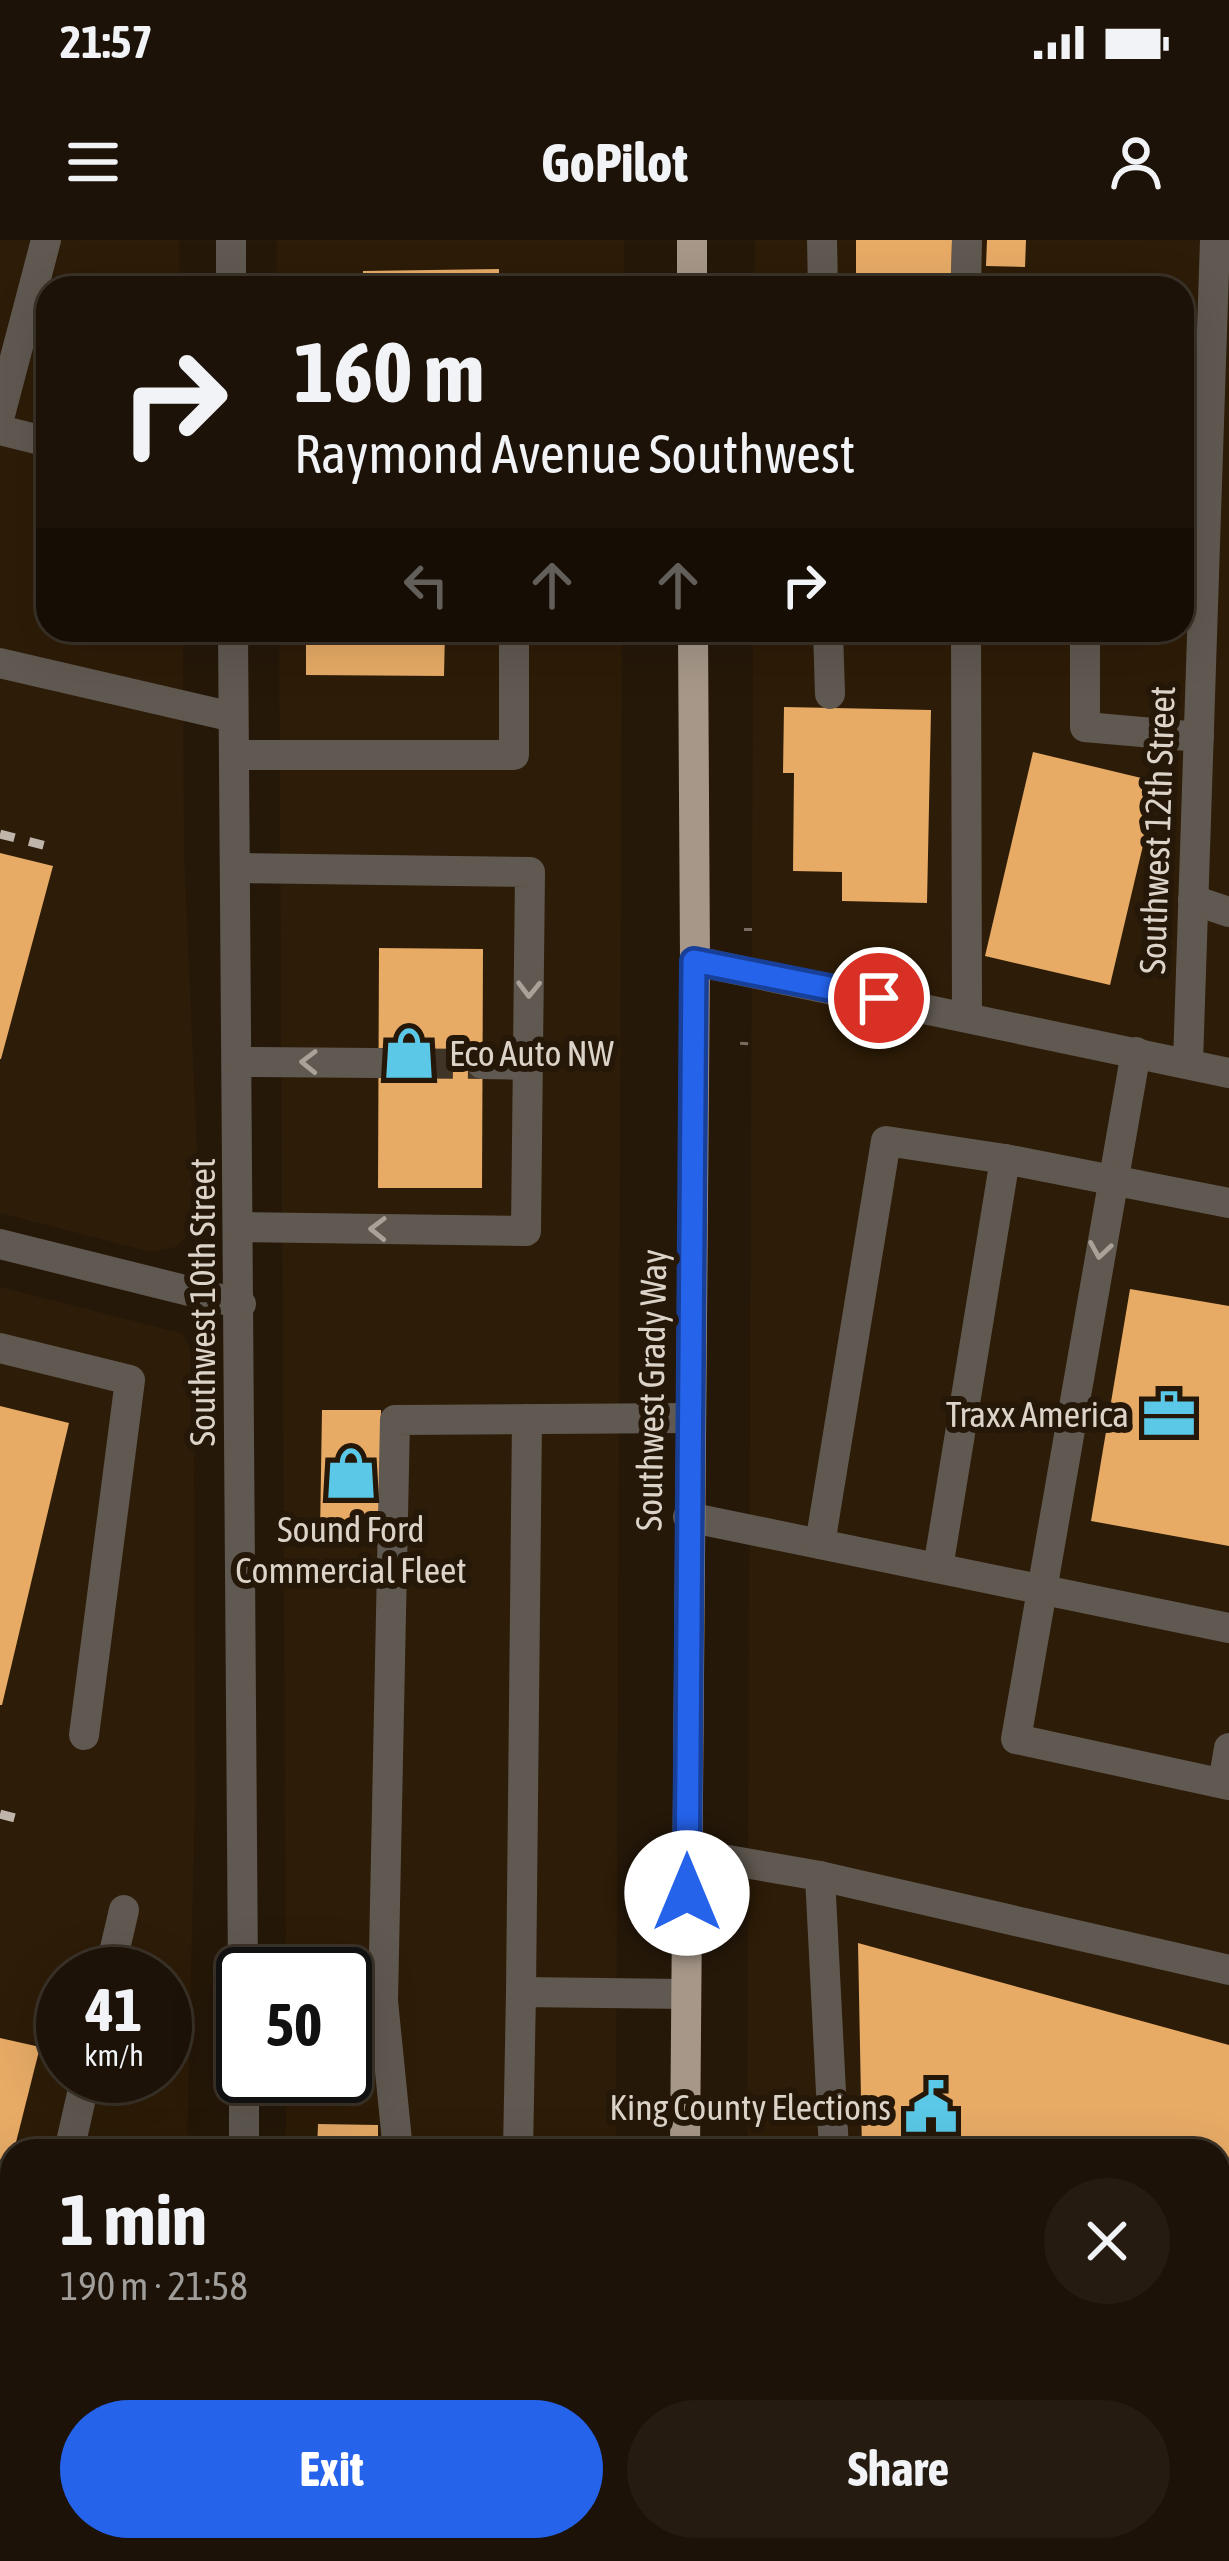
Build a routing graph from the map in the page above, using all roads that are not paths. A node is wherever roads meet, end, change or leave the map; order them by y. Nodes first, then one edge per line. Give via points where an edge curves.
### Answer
1 (46, 240) edge
2 (231, 240) edge
3 (692, 240) edge
4 (822, 240) edge
5 (967, 240) edge
6 (1215, 240) edge
7 (42, 276) edge
8 (231, 276) edge
9 (692, 276) edge
10 (823, 276) edge
11 (966, 276) edge
12 (36, 306) edge
13 (0, 415) edge
14 (1196, 421) edge
15 (0, 430) edge
16 (36, 439) edge
17 (233, 642) edge
18 (514, 642) edge
19 (693, 642) edge
20 (828, 642) edge
21 (966, 642) edge
22 (1085, 642) edge
23 (0, 663) edge
24 (830, 694) dead end
25 (233, 717) junction
26 (1199, 737) junction
27 (234, 755) junction
28 (236, 868) junction
29 (1193, 900) junction
30 (1229, 912) edge
31 (694, 961) junction
32 (967, 1015) junction
33 (1136, 1052) junction
34 (239, 1062) junction
35 (378, 1064) tunnel mouth
36 (482, 1064) tunnel mouth
37 (1188, 1064) junction
38 (528, 1065) junction
39 (1229, 1073) edge
40 (1005, 1159) junction
41 (1112, 1180) junction
42 (1229, 1203) edge
43 (240, 1227) junction
44 (0, 1244) edge
45 (241, 1304) junction
46 (0, 1348) edge
47 (690, 1418) junction
48 (527, 1419) junction
49 (688, 1517) junction
50 (820, 1544) junction
51 (938, 1568) junction
52 (1044, 1590) junction
53 (1229, 1628) edge
54 (84, 1735) dead end
55 (1229, 1748) edge
56 (1226, 1784) edge
57 (687, 1853) junction
58 (820, 1876) junction
59 (124, 1910) dead end
60 (116, 1947) edge
61 (243, 1947) edge
62 (1229, 1970) edge
63 (521, 1993) junction
64 (686, 1994) junction
65 (80, 2103) edge
66 (244, 2103) edge
67 (72, 2139) edge
68 (244, 2139) edge
69 (397, 2139) edge
70 (518, 2139) edge
71 (685, 2139) edge
72 (832, 2139) edge

1 - 7 street
2 - 8 street
3 - 9 main road
4 - 10 street
5 - 11 street
6 - 14 street, Southwest 12th Street
12 - 13 street
14 - 26 street, Southwest 12th Street
15 - 16 street
17 - 25 street, Southwest 10th Street
18 - 27 street via 514,755
19 - 31 main road, Southwest Grady Way
20 - 24 street
21 - 32 street
22 - 26 street via 1085,727
23 - 25 street
25 - 27 street, Southwest 10th Street
26 - 29 street, Southwest 12th Street
27 - 28 street, Southwest 10th Street
28 - 34 street, Southwest 10th Street
28 -> 38 street via 530,872
29 - 30 street
29 - 37 street, Southwest 12th Street
31 - 32 street
31 - 47 main road, Southwest Grady Way
32 - 33 street
33 - 37 street
33 - 41 street
35 -> 34 street
34 - 43 street, Southwest 10th Street
36 - 38 street
37 - 39 street
38 -> 43 street via 526,1231
40 - 41 street
40 - 50 street via 886,1141
40 - 51 street
41 - 42 street
41 -> 52 street
43 - 45 street, Southwest 10th Street
44 - 45 street
45 - 61 street, Southwest 10th Street
46 - 54 street via 130,1380
47 - 48 street
47 - 49 main road, Southwest Grady Way
48 - 63 street
48 - 69 street via 395,1420 383,2001
49 - 50 street
49 - 57 main road, Southwest Grady Way
50 - 51 street
51 - 52 street
52 - 53 street
52 - 56 street via 1016,1739
55 - 56 street
57 - 58 street
57 - 64 main road, Southwest Grady Way
58 - 62 street
58 - 72 street
59 - 60 street
63 - 64 street
63 - 70 street
64 - 71 main road, Southwest Grady Way
65 - 67 street
66 - 68 street

